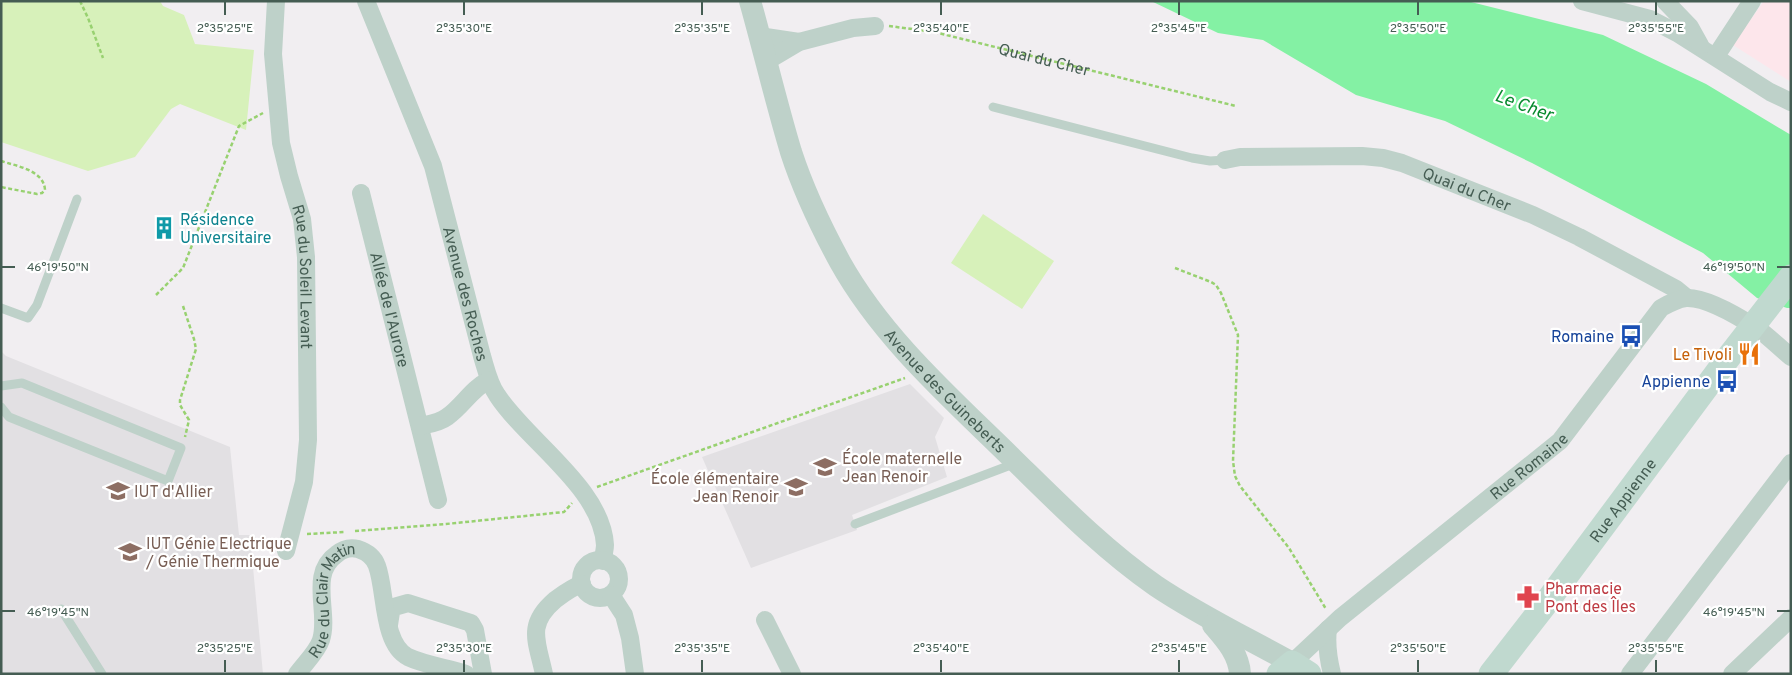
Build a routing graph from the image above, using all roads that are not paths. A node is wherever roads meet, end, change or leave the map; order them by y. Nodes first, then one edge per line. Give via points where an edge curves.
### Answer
1 (276, 1) edge
2 (366, 1) edge
3 (750, 1) edge
4 (1582, 1) edge
5 (1665, 1) edge
6 (1752, 1) edge
7 (1622, 6) edge
8 (875, 26) road end
9 (760, 36) junction
10 (799, 42) junction
11 (1708, 52) junction
12 (767, 61) junction
13 (1791, 102) edge
14 (993, 107) dead end
15 (1225, 160) joint
16 (361, 193) dead end
17 (78, 199) dead end
18 (1791, 277) edge
19 (1687, 298) junction
20 (1, 308) edge
21 (1759, 319) junction
22 (1791, 357) edge
23 (489, 380) junction
24 (1, 386) edge
25 (1, 407) edge
26 (420, 426) junction
27 (1017, 463) junction
28 (1791, 463) edge
29 (438, 500) dead end
30 (855, 524) dead end
31 (289, 543) road end
32 (603, 561) junction
33 (582, 584) junction
34 (383, 586) junction
35 (611, 594) junction
36 (408, 603) junction
37 (61, 609) dead end
38 (1204, 615) junction
39 (1791, 618) edge
40 (765, 620) dead end
41 (390, 624) junction
42 (1331, 626) junction
43 (1293, 670) edge
44 (102, 674) edge
45 (297, 674) edge
46 (466, 674) edge
47 (483, 674) edge
48 (544, 674) edge
49 (635, 674) edge
50 (792, 674) edge
51 (1240, 674) edge
52 (1332, 674) edge
53 (1491, 674) edge
54 (1630, 674) edge
55 (1732, 674) edge

1 - 31 street, Rue du Soleil Levant via 273,54 281,143 302,219 306,257 308,440 304,482
2 - 23 street, Avenue des Roches via 433,166
3 - 9 street, Avenue des Guineberts
4 - 7 street
5 - 11 street
6 - 11 street
7 - 11 street
8 - 10 street via 853,28
9 - 10 street
9 - 12 street, Avenue des Guineberts
10 - 12 street
11 - 13 street
12 - 27 street, Avenue des Guineberts via 792,153 840,263 866,303 923,372
14 - 15 lane via 1192,158
15 - 19 street, Quai du Cher via 1240,157 1362,156 1402,163 1572,233
16 - 26 street, Allée de l'Aurore
17 - 20 lane via 37,305 28,318
18 - 21 main road, Rue Appienne
19 - 21 street
19 - 42 street, Rue Romaine via 1661,308 1560,441
21 - 22 street
21 - 53 main road, Rue Appienne
23 - 26 street via 473,390 448,417
23 - 32 street, Avenue des Roches via 509,411 583,491 602,529
24 - 25 lane via 22,383 181,448 168,481 10,417
26 - 29 street, Allée de l'Aurore
27 - 30 lane
27 - 38 street, Avenue des Guineberts via 1113,552 1156,585
28 - 54 street
32 - 33 street via 586,566
32 - 35 street via 618,572 618,584
33 - 35 street via 584,590 594,597
33 - 48 street via 544,609 540,616 535,636
34 - 36 street
34 - 41 street, Rue du Clair Matin
34 - 45 street, Rue du Clair Matin via 377,564 369,553 349,548 332,557 323,572 321,639
35 - 49 street via 624,615
36 - 41 street via 394,607
36 - 47 street via 471,623
37 - 44 lane
38 - 43 street, Avenue des Guineberts
38 - 51 street via 1229,643
39 - 55 street
40 - 50 street
41 - 46 street, Rue du Clair Matin via 393,642 408,657
42 - 43 street, Rue Romaine
42 - 52 street via 1328,656

